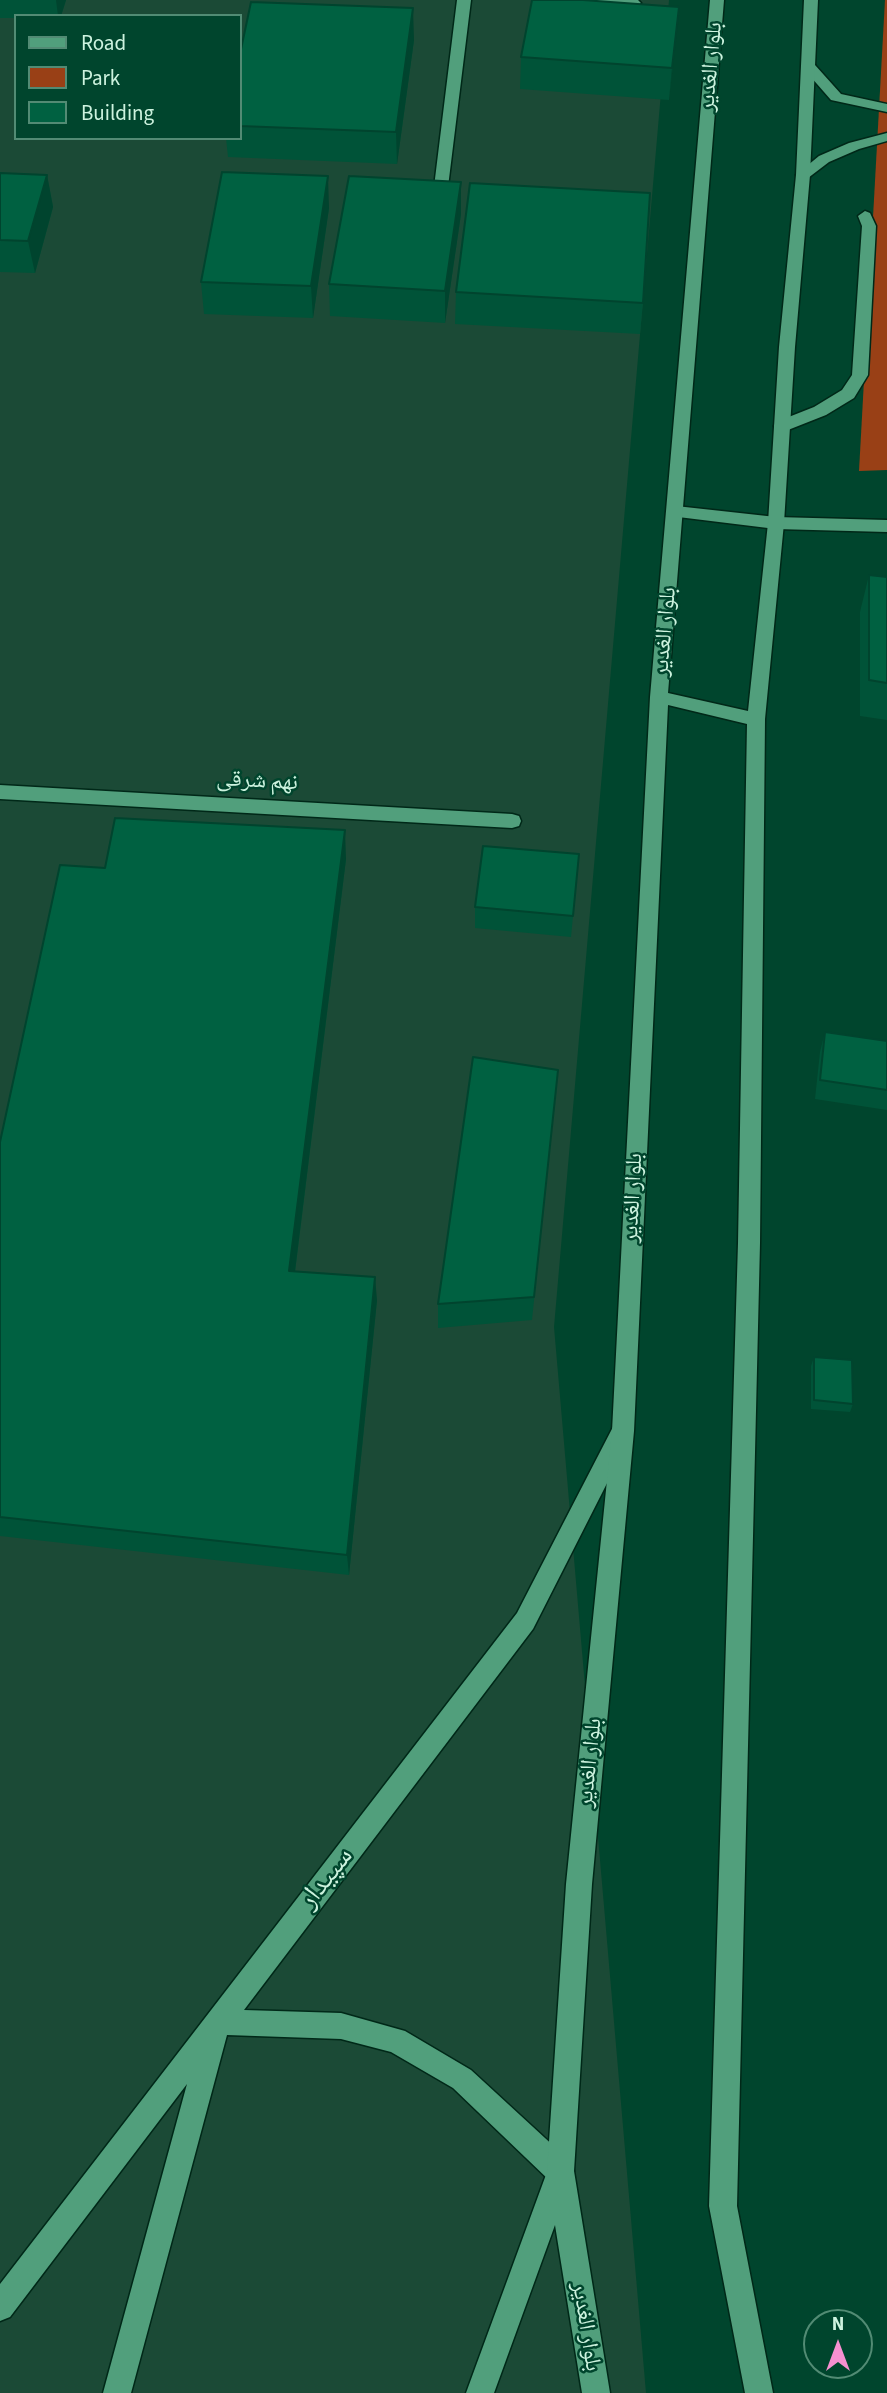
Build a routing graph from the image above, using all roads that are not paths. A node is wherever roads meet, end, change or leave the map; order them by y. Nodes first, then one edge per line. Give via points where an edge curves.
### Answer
1 (464, 0) edge
2 (572, 0) edge
3 (717, 0) edge
4 (811, 0) edge
5 (634, 3) edge
6 (810, 68) junction
7 (887, 108) edge
8 (887, 137) edge
9 (803, 174) junction
10 (440, 195) edge
11 (864, 216) dead end
12 (782, 426) junction
13 (676, 512) junction
14 (776, 523) junction
15 (887, 526) edge
16 (659, 697) junction
17 (756, 719) junction
18 (0, 792) edge
19 (512, 821) dead end
20 (623, 1431) junction
21 (217, 2022) junction
22 (560, 2171) junction
23 (0, 2307) edge
24 (117, 2393) edge
25 (480, 2393) edge
26 (596, 2393) edge
27 (760, 2393) edge

1 - 10 street
2 - 5 street
3 - 13 street, بلوار الغدیر
4 - 6 street
6 - 7 street via 836,97
6 - 9 street
8 - 9 street via 824,159
9 - 12 street
11 - 12 street via 869,226 860,375 848,394
12 - 14 street
13 - 14 street
13 - 16 street, بلوار الغدیر
14 - 15 street
14 - 17 street
16 - 17 street
16 - 20 street, بلوار الغدیر
17 - 27 street via 749,1243 723,2206
18 - 19 street, نهم شرقی
20 - 21 street, سپیدار via 526,1621
20 - 22 street, بلوار الغدیر via 579,1884
21 - 22 street via 341,2026 396,2040 462,2079
21 - 23 street, سپیدار
21 - 24 street
22 - 25 street
22 - 26 street, بلوار الغدیر

